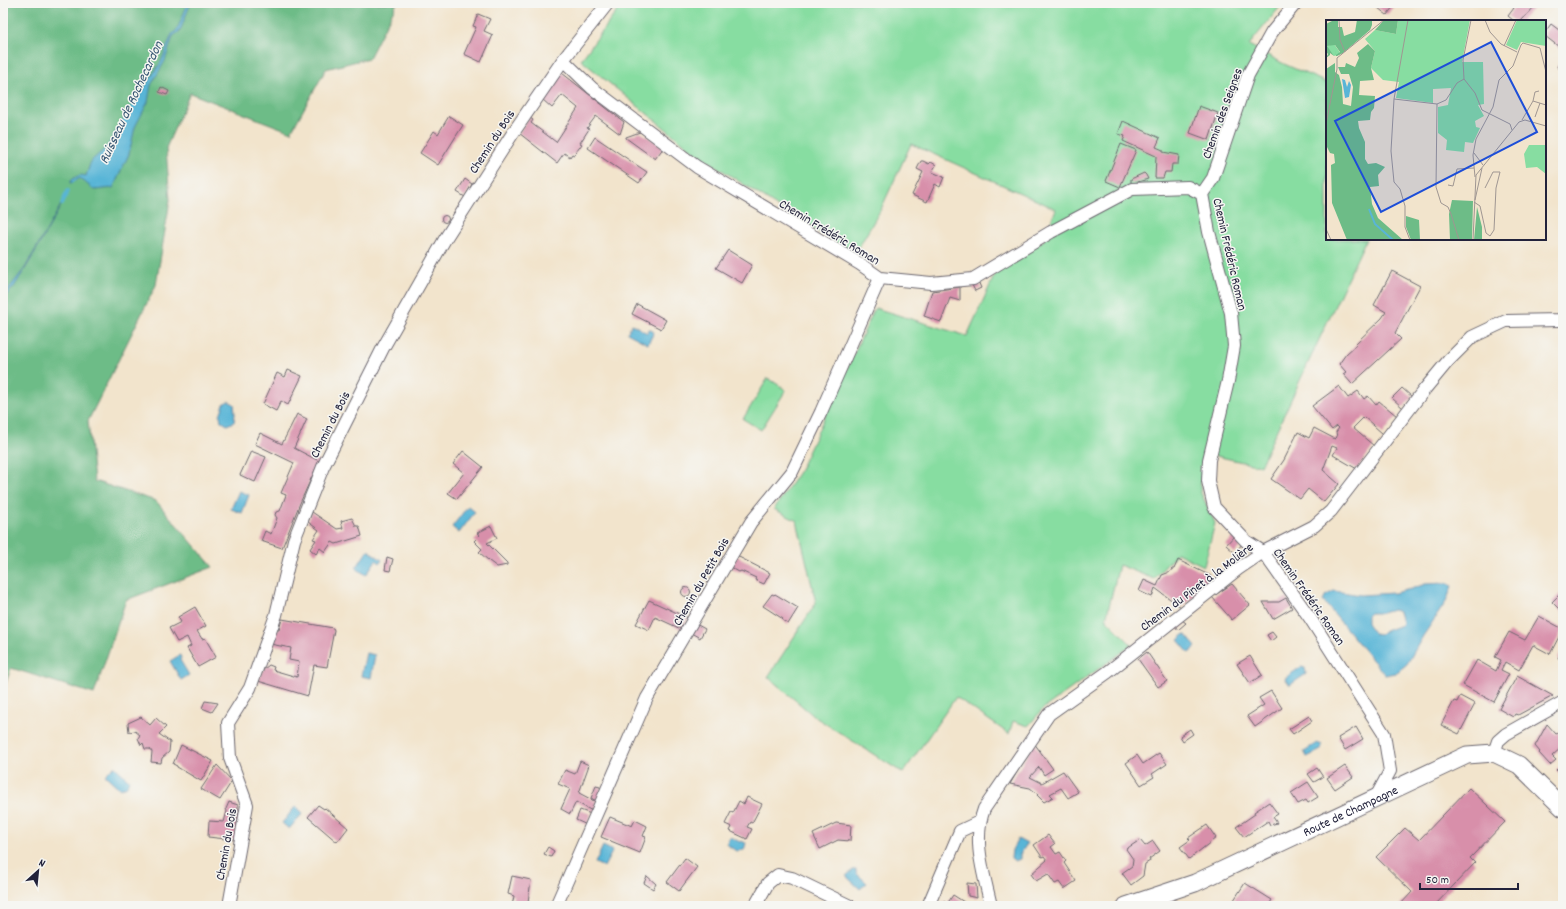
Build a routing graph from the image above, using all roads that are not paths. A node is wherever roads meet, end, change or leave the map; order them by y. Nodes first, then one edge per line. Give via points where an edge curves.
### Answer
1 (608, 3) edge
2 (1296, 3) edge
3 (563, 60) junction
4 (1202, 194) junction
5 (880, 278) junction
6 (1563, 318) edge
7 (1264, 552) junction
8 (1563, 702) edge
9 (1494, 753) junction
10 (1376, 797) junction
11 (1563, 808) edge
12 (979, 822) junction
13 (229, 906) edge
14 (556, 906) edge
15 (754, 906) edge
16 (850, 906) edge
17 (928, 906) edge
18 (992, 906) edge
19 (1126, 906) edge

1 - 3 street, Chemin du Bois
2 - 4 street, Chemin des Seignes via 1272,32 1248,75 1213,178
3 - 5 street, Chemin Frédéric Roman via 592,88 697,167
3 - 13 street, Chemin du Bois via 449,233 383,348 323,467 294,540 276,615 253,681 228,723 230,758 247,805
4 - 5 street, Chemin Frédéric Roman via 1188,188 1132,189 1051,232 973,279 931,284
4 - 7 street, Chemin Frédéric Roman via 1209,232 1231,313 1234,346 1209,460 1208,481 1214,507 1246,541
5 - 14 street, Chemin du Petit Bois via 792,472 751,522 647,698
6 - 7 street, Chemin du Pinet à la Molière via 1506,321 1472,337 1424,390 1331,511 1314,526
7 - 10 street, Chemin Frédéric Roman via 1310,618 1384,734 1390,771
7 - 12 street, Chemin du Pinet à la Molière via 1049,714 984,809
8 - 9 street via 1506,734 1498,740
9 - 10 street, Route de Champagne via 1467,756
9 - 11 street via 1519,765
10 - 19 street, Route de Champagne via 1195,883
12 - 17 street via 960,831
12 - 18 street via 979,853
15 - 16 street via 768,883 778,875 792,878

